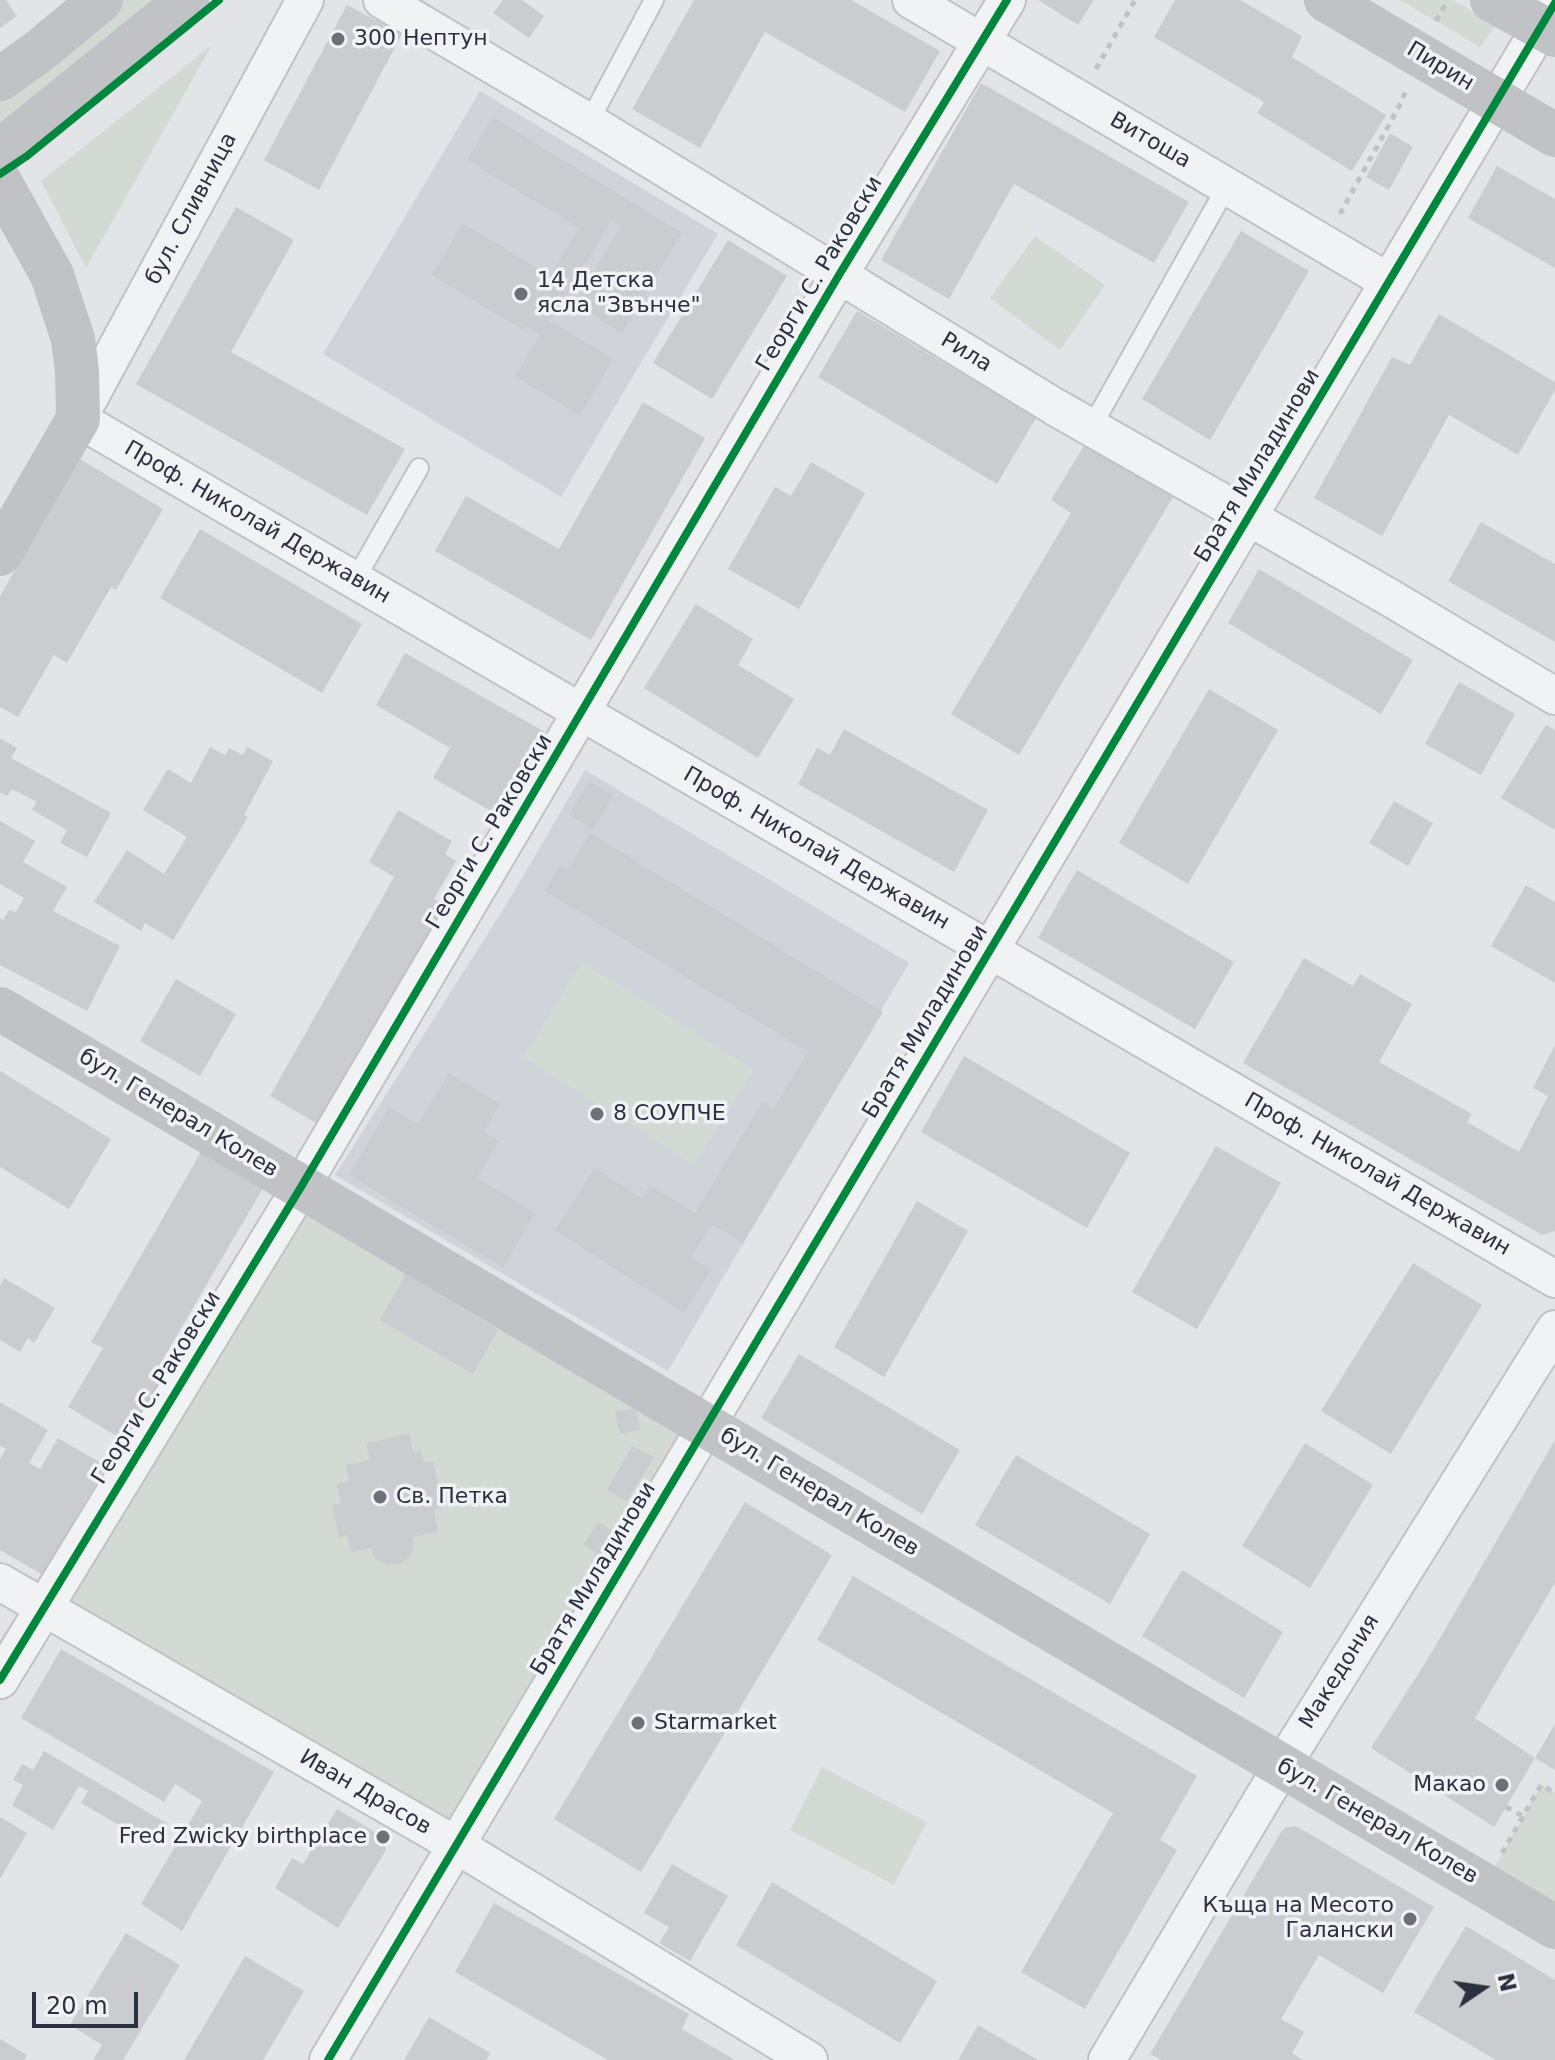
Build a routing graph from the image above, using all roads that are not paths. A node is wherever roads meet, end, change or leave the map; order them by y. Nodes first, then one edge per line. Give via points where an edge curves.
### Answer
1 (101, 0) edge
2 (187, 0) edge
3 (305, 0) edge
4 (382, 0) edge
5 (654, 0) edge
6 (911, 0) edge
7 (1007, 0) edge
8 (1326, 0) edge
9 (1492, 0) edge
10 (1550, 21) edge
11 (982, 41) junction
12 (0, 79) edge
13 (1497, 101) junction
14 (589, 122) junction
15 (1555, 135) edge
16 (0, 151) edge
17 (0, 182) edge
18 (1227, 186) junction
19 (839, 275) junction
20 (1389, 282) junction
21 (78, 419) junction
22 (1091, 428) junction
23 (419, 468) dead end
24 (1249, 517) junction
25 (0, 554) edge
26 (355, 580) junction
27 (1555, 696) edge
28 (582, 712) junction
29 (989, 950) junction
30 (0, 1009) edge
31 (301, 1187) junction
32 (1555, 1279) edge
33 (1555, 1329) edge
34 (706, 1426) junction
35 (0, 1582) edge
36 (43, 1607) junction
37 (0, 1680) edge
38 (1282, 1766) junction
39 (456, 1845) junction
40 (1555, 1927) edge
41 (328, 2060) edge
42 (809, 2060) edge
43 (1107, 2060) edge

1 - 12 street
2 - 16 street
3 - 21 street, бул. Сливница
4 - 14 street, Рила
5 - 14 lane
6 - 11 street, Витоша
7 - 11 street, Георги С. Раковски
8 - 13 street, Пирин
9 - 10 street
10 - 13 street, Братя Миладинови
11 - 18 street, Витоша
11 - 19 street, Георги С. Раковски
13 - 15 street, Пирин
13 - 20 street, Братя Миладинови
14 - 19 street, Рила
17 - 21 street via 52,275 73,339
18 - 20 street, Витоша
18 - 22 lane
19 - 22 street, Рила
19 - 28 street, Георги С. Раковски
20 - 24 street, Братя Миладинови
21 - 25 street, бул. Сливница
21 - 26 street, Проф. Николай Державин
22 - 24 street, Рила
23 - 26 lane
24 - 27 street, Рила
24 - 29 street, Братя Миладинови
26 - 28 street, Проф. Николай Державин
28 - 29 street, Проф. Николай Державин
28 - 31 street, Георги С. Раковски
29 - 32 street, Проф. Николай Державин
29 - 34 street, Братя Миладинови
30 - 31 street, бул. Генерал Колев
31 - 34 street, бул. Генерал Колев
31 - 36 street, Георги С. Раковски
33 - 38 street, Македония
34 - 38 street, бул. Генерал Колев
34 - 39 street, Братя Миладинови
35 - 36 street, Иван Драсов
36 - 37 street, Георги С. Раковски
36 - 39 street, Иван Драсов
38 - 40 street, бул. Генерал Колев
38 - 43 street, Македония
39 - 41 street, Братя Миладинови
39 - 42 street, Иван Драсов

